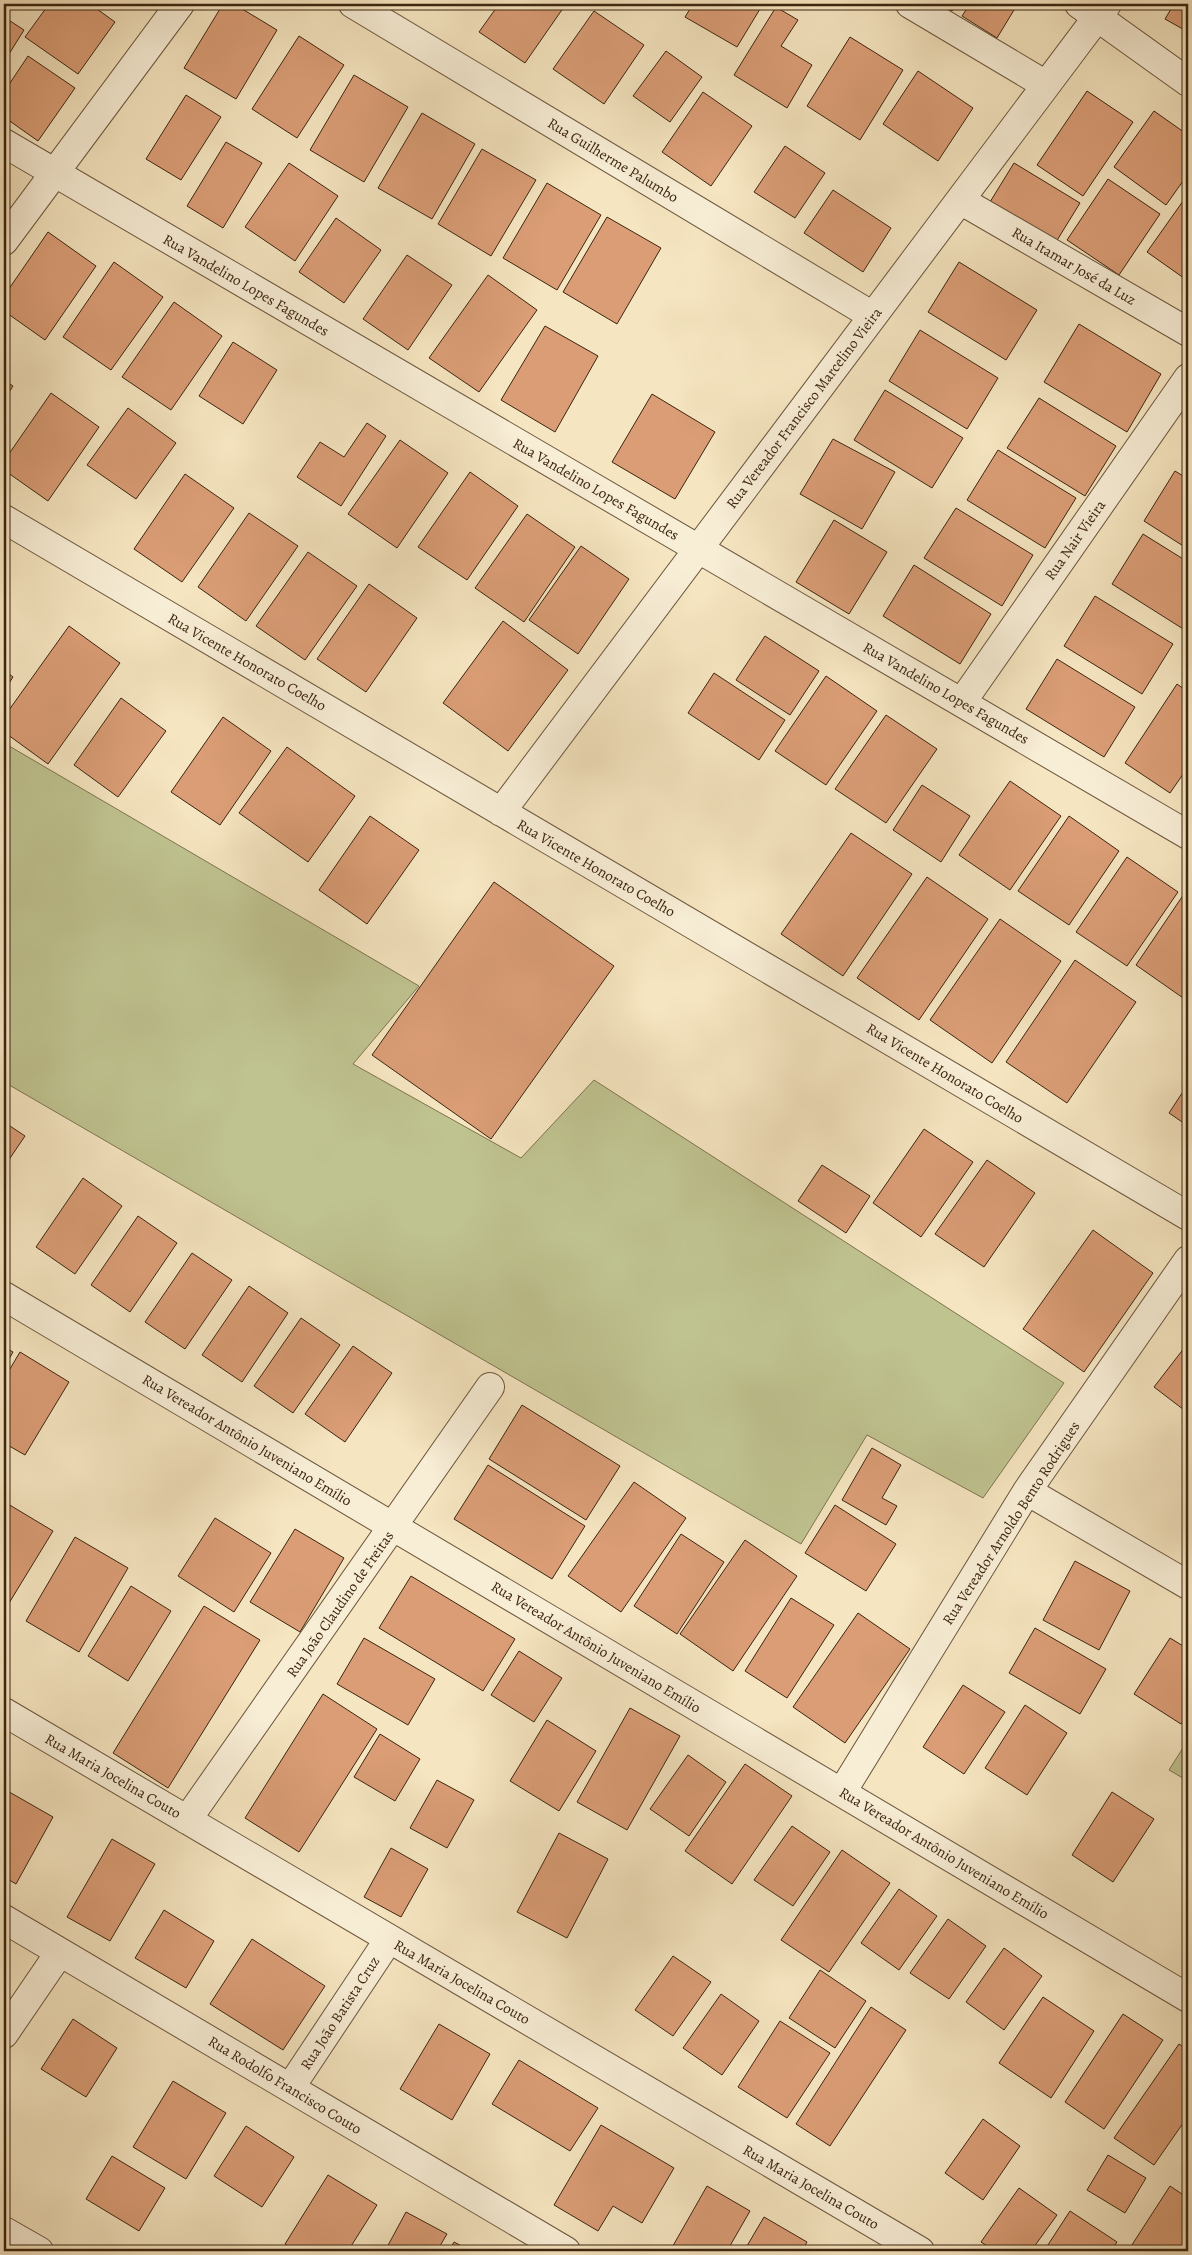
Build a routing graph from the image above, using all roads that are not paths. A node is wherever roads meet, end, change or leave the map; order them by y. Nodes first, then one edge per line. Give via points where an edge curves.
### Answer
1 (180, 4) edge
2 (353, 4) edge
3 (910, 4) edge
4 (1094, 8) edge
5 (1188, 82) edge
6 (1046, 85) junction
7 (4, 143) edge
8 (55, 173) junction
9 (960, 200) junction
10 (4, 241) edge
11 (873, 316) junction
12 (1188, 332) edge
13 (1188, 378) edge
14 (4, 519) edge
15 (698, 548) junction
16 (962, 702) junction
17 (502, 812) junction
18 (1188, 835) edge
19 (1188, 1216) edge
20 (1188, 1260) edge
21 (4, 1296) edge
22 (490, 1387) dead end
23 (1027, 1491) junction
24 (394, 1527) junction
25 (1188, 1585) edge
26 (4, 1712) edge
27 (842, 1792) junction
28 (187, 1820) junction
29 (4, 1919) edge
30 (389, 1939) junction
31 (60, 1952) junction
32 (1188, 1998) edge
33 (4, 2034) edge
34 (290, 2088) junction
35 (4, 2231) edge
36 (39, 2251) edge
37 (566, 2251) edge
38 (920, 2251) edge

1 - 8 street
2 - 11 street, Rua Guilherme Palumbo
3 - 6 street
4 - 5 street
4 - 6 street, Rua Vereador Francisco Marcelino Vieira
6 - 9 street, Rua Vereador Francisco Marcelino Vieira
7 - 8 street, Rua Vandelino Lopes Fagundes
8 - 10 street
8 - 15 street, Rua Vandelino Lopes Fagundes
9 - 11 street, Rua Vereador Francisco Marcelino Vieira
9 - 12 street, Rua Itamar José da Luz
11 - 15 street, Rua Vereador Francisco Marcelino Vieira
13 - 16 street, Rua Nair Vieira
14 - 17 street, Rua Vicente Honorato Coelho
15 - 16 street, Rua Vandelino Lopes Fagundes
15 - 17 street, Rua Vereador Francisco Marcelino Vieira
16 - 18 street, Rua Vandelino Lopes Fagundes
17 - 19 street, Rua Vicente Honorato Coelho
20 - 23 street, Rua Vereador Arnoldo Bento Rodrigues
21 - 24 street, Rua Vereador Antônio Juveniano Emílio
22 - 24 street, Rua João Claudino de Freitas
23 - 25 street
23 - 27 street, Rua Vereador Arnoldo Bento Rodrigues
24 - 27 street, Rua Vereador Antônio Juveniano Emílio
24 - 28 street, Rua João Claudino de Freitas
26 - 28 street, Rua Maria Jocelina Couto
27 - 32 street, Rua Vereador Antônio Juveniano Emílio
28 - 30 street, Rua Maria Jocelina Couto
29 - 31 street, Rua Rodolfo Francisco Couto
30 - 34 street, Rua João Batista Cruz
30 - 38 street, Rua Maria Jocelina Couto
31 - 33 street
31 - 34 street, Rua Rodolfo Francisco Couto
34 - 37 street, Rua Rodolfo Francisco Couto
35 - 36 street

